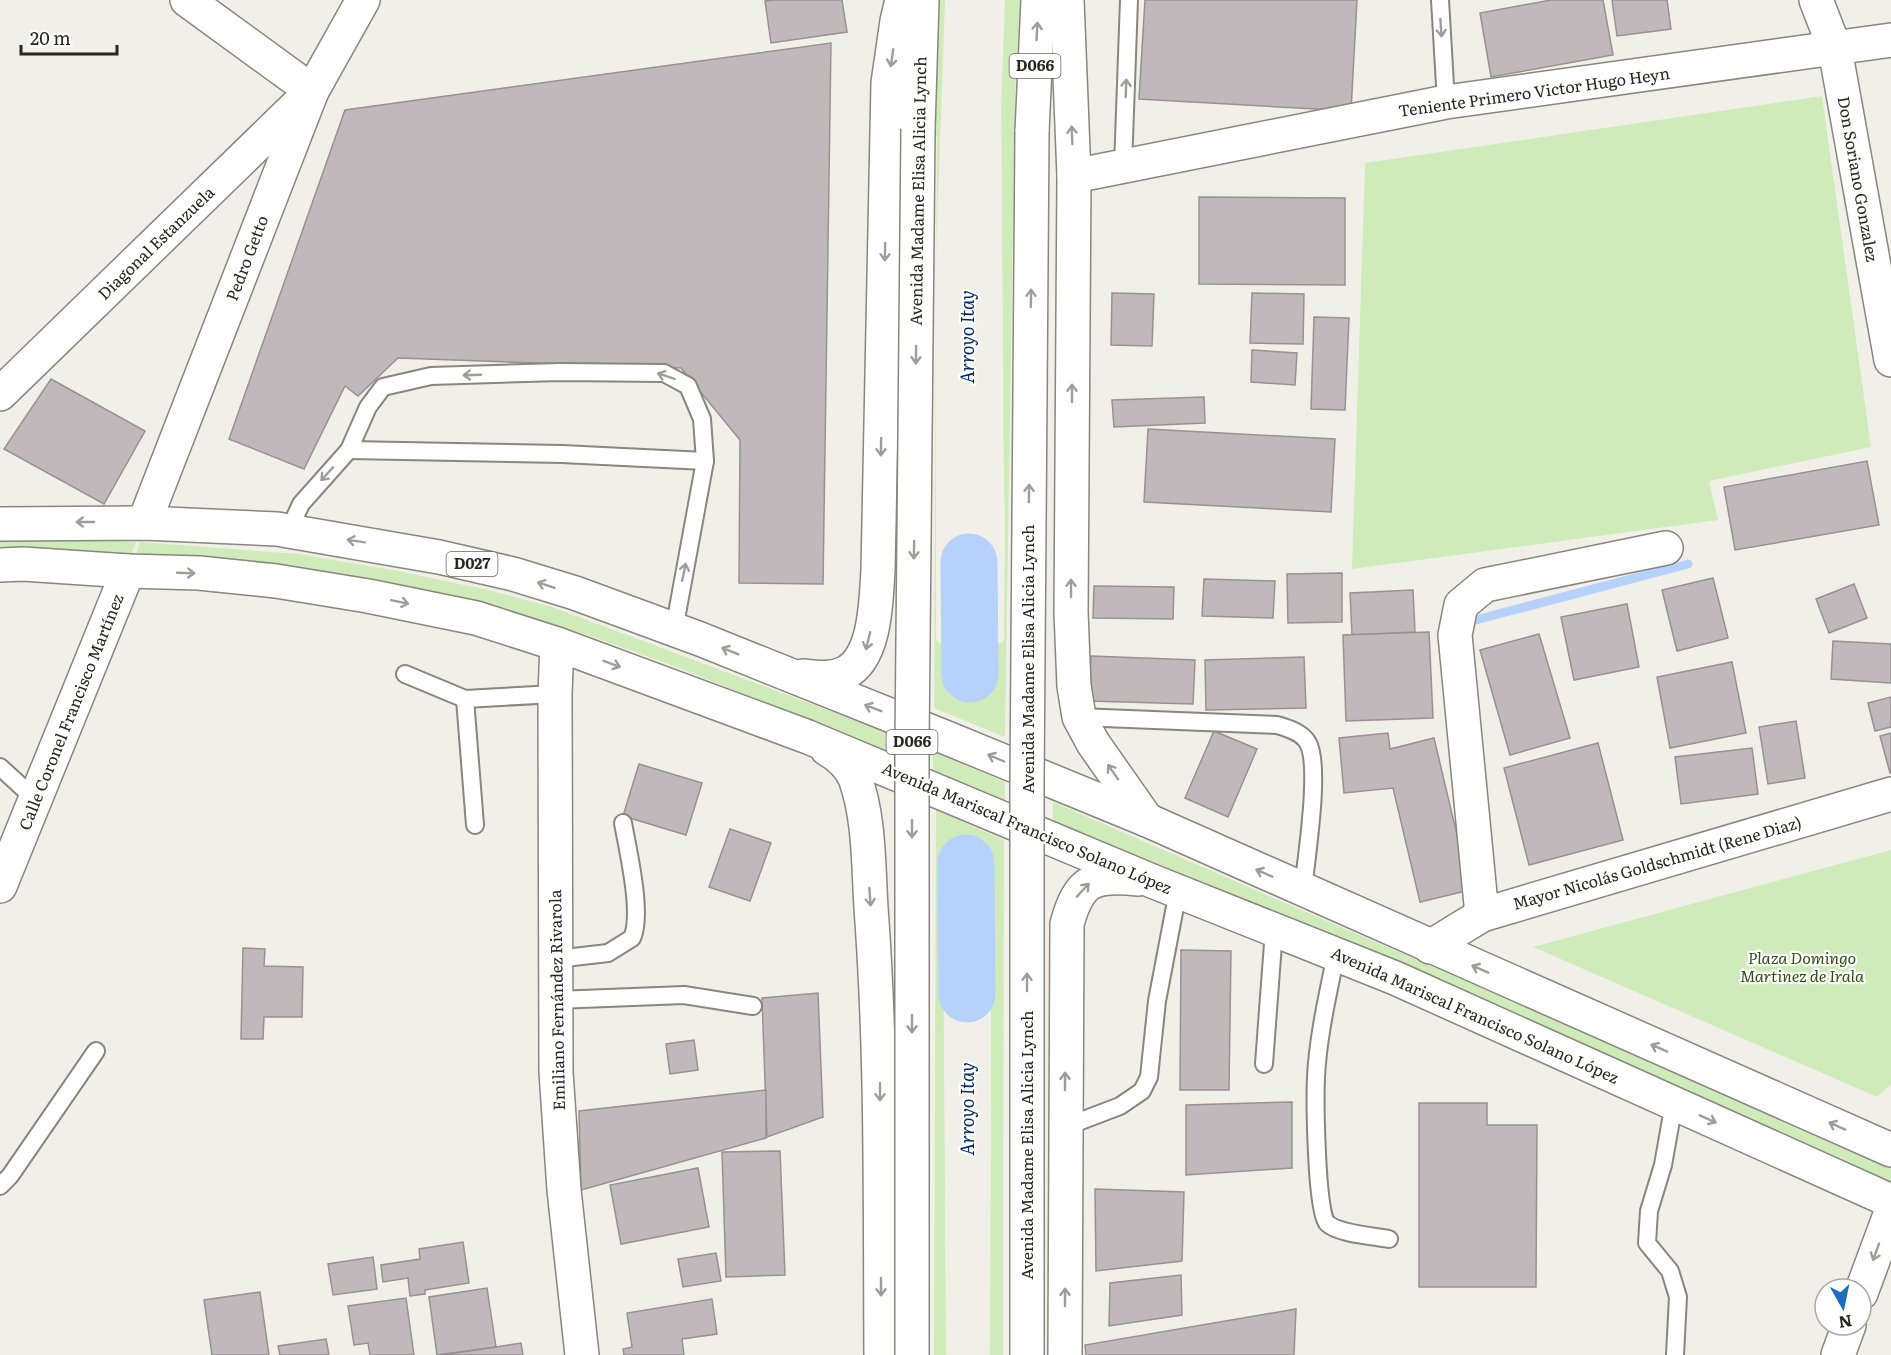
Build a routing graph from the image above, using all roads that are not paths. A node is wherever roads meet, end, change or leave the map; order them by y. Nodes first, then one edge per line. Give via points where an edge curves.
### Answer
1 (187, 0) edge
2 (363, 0) edge
3 (902, 0) edge
4 (922, 0) edge
5 (1038, 0) edge
6 (1067, 0) edge
7 (1129, 0) edge
8 (1440, 0) edge
9 (1816, 0) edge
10 (1891, 40) edge
11 (1835, 49) junction
12 (312, 91) junction
13 (1446, 102) junction
14 (1123, 167) junction
15 (1074, 176) junction
16 (1891, 360) edge
17 (0, 394) edge
18 (349, 450) junction
19 (705, 461) junction
20 (144, 523) junction
21 (0, 524) edge
22 (288, 532) junction
23 (1666, 548) dead end
24 (0, 565) edge
25 (128, 571) junction
26 (674, 630) junction
27 (557, 644) junction
28 (784, 673) junction
29 (405, 674) dead end
30 (555, 694) junction
31 (465, 699) junction
32 (1079, 717) junction
33 (808, 736) junction
34 (0, 767) edge
35 (1891, 794) edge
36 (35, 799) junction
37 (1147, 820) junction
38 (624, 823) dead end
39 (475, 825) dead end
40 (0, 886) edge
41 (1165, 886) junction
42 (1303, 890) junction
43 (1482, 915) junction
44 (1274, 930) junction
45 (1430, 947) junction
46 (1336, 954) junction
47 (556, 959) junction
48 (556, 1000) junction
49 (753, 1006) dead end
50 (96, 1051) dead end
51 (1264, 1064) dead end
52 (1674, 1104) junction
53 (1065, 1127) junction
54 (1891, 1150) edge
55 (0, 1186) edge
56 (1891, 1201) edge
57 (1891, 1212) edge
58 (1389, 1239) dead end
59 (1867, 1277) edge
60 (1845, 1337) edge
61 (582, 1355) edge
62 (881, 1355) edge
63 (912, 1355) edge
64 (1027, 1355) edge
65 (1065, 1355) edge
66 (1675, 1355) edge
67 (1838, 1355) edge

1 - 12 main road
2 - 12 main road, Pedro Getto
3 -> 28 main road via 888,83 875,613 866,651 845,673 824,678
4 -> 63 main road, Avenida Madame Elisa Alicia Lynch / D066, bridge via 912,743
64 -> 5 main road, Avenida Madame Elisa Alicia Lynch / D066, bridge via 1032,132
15 -> 6 main road
14 -> 7 lane
8 -> 13 lane
9 - 11 main road, Don Soriano Gonzalez
10 - 11 main road, Teniente Primero Victor Hugo Heyn
11 - 13 main road, Teniente Primero Victor Hugo Heyn
11 - 16 main road, Don Soriano Gonzalez
12 - 17 main road, Diagonal Estanzuela
12 - 20 main road, Pedro Getto
13 - 14 main road, Teniente Primero Victor Hugo Heyn
14 - 15 main road, Teniente Primero Victor Hugo Heyn
32 -> 15 main road via 1071,612
18 - 19 lane
19 -> 18 lane via 702,419 688,386 664,373 560,372 431,376 402,381 382,387 375,395
18 -> 22 lane via 301,504
26 -> 19 lane
20 -> 21 main road, D027
20 - 22 main road, D027
26 -> 22 main road, D027 via 513,574 439,556
23 - 43 main road via 1485,585 1461,605 1455,634
24 - 25 main road, Avenida Mariscal Francisco Solano López
25 -> 27 main road, Avenida Mariscal Francisco Solano López via 232,576 368,596 476,618
25 - 36 main road, Calle Coronel Francisco Martínez
28 -> 26 main road, D027
27 - 30 main road, Emiliano Fernández Rivarola
27 -> 33 main road, Avenida Mariscal Francisco Solano López
37 -> 28 main road, D027
29 - 31 lane
30 - 31 lane
30 - 47 main road, Emiliano Fernández Rivarola
31 - 39 lane
37 -> 32 main road
32 - 42 lane via 1276,724 1308,741 1313,760 1312,801
33 - 41 main road, Avenida Mariscal Francisco Solano López
33 -> 62 main road via 844,759 854,776 864,813 880,1082
34 - 36 lane
35 - 43 main road, Mayor Nicolás Goldschmidt (Rene Diaz)
36 - 40 main road, Calle Coronel Francisco Martínez
42 -> 37 main road
38 - 47 lane via 636,904 632,938 608,953
41 - 44 main road, Avenida Mariscal Francisco Solano López
41 - 53 lane via 1149,1077 1142,1091 1120,1106
53 -> 41 main road via 1065,951 1072,903 1090,882 1104,878
42 - 45 main road
43 - 45 main road, Mayor Nicolás Goldschmidt (Rene Diaz)
44 - 46 main road, Avenida Mariscal Francisco Solano López
44 - 51 lane
54 -> 45 main road
46 - 52 main road, Avenida Mariscal Francisco Solano López
46 - 58 lane via 1316,1077 1322,1209 1326,1222 1335,1229
47 - 48 main road, Emiliano Fernández Rivarola
48 - 49 lane via 684,995
48 - 61 main road, Emiliano Fernández Rivarola via 556,1072 564,1190
50 - 55 lane
52 -> 56 main road, Avenida Mariscal Francisco Solano López
52 - 66 lane via 1663,1165 1649,1211 1647,1243 1670,1271 1678,1297
65 -> 53 main road
57 -> 59 main road
60 - 67 main road

